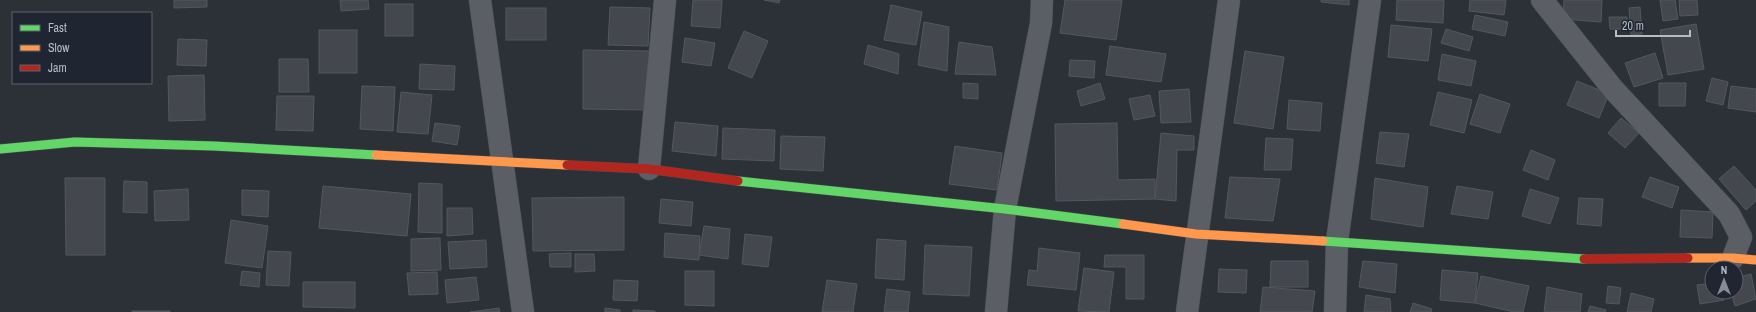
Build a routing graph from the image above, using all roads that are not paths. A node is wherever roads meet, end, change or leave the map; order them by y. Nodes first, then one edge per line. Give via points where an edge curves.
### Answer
1 (480, 0) edge
2 (665, 0) edge
3 (1042, 0) edge
4 (1229, 0) edge
5 (1370, 0) edge
6 (1542, 0) edge
7 (0, 149) edge
8 (503, 161) junction
9 (649, 169) junction
10 (1005, 209) junction
11 (1196, 234) junction
12 (1337, 242) junction
13 (1732, 258) junction
14 (1756, 260) edge
15 (523, 312) edge
16 (996, 312) edge
17 (1187, 312) edge
18 (1335, 312) edge

1 - 8 street
2 - 9 street
3 - 10 street via 1041,23
4 - 11 street
5 - 12 street
6 - 13 street via 1613,89 1729,214 1741,237
7 - 8 street via 75,142 214,146
8 - 9 street
8 - 15 street
9 - 10 street via 786,187
10 - 11 street
10 - 16 street
11 - 12 street
11 - 17 street
12 - 13 street via 1589,259
12 - 18 street
13 - 14 street

